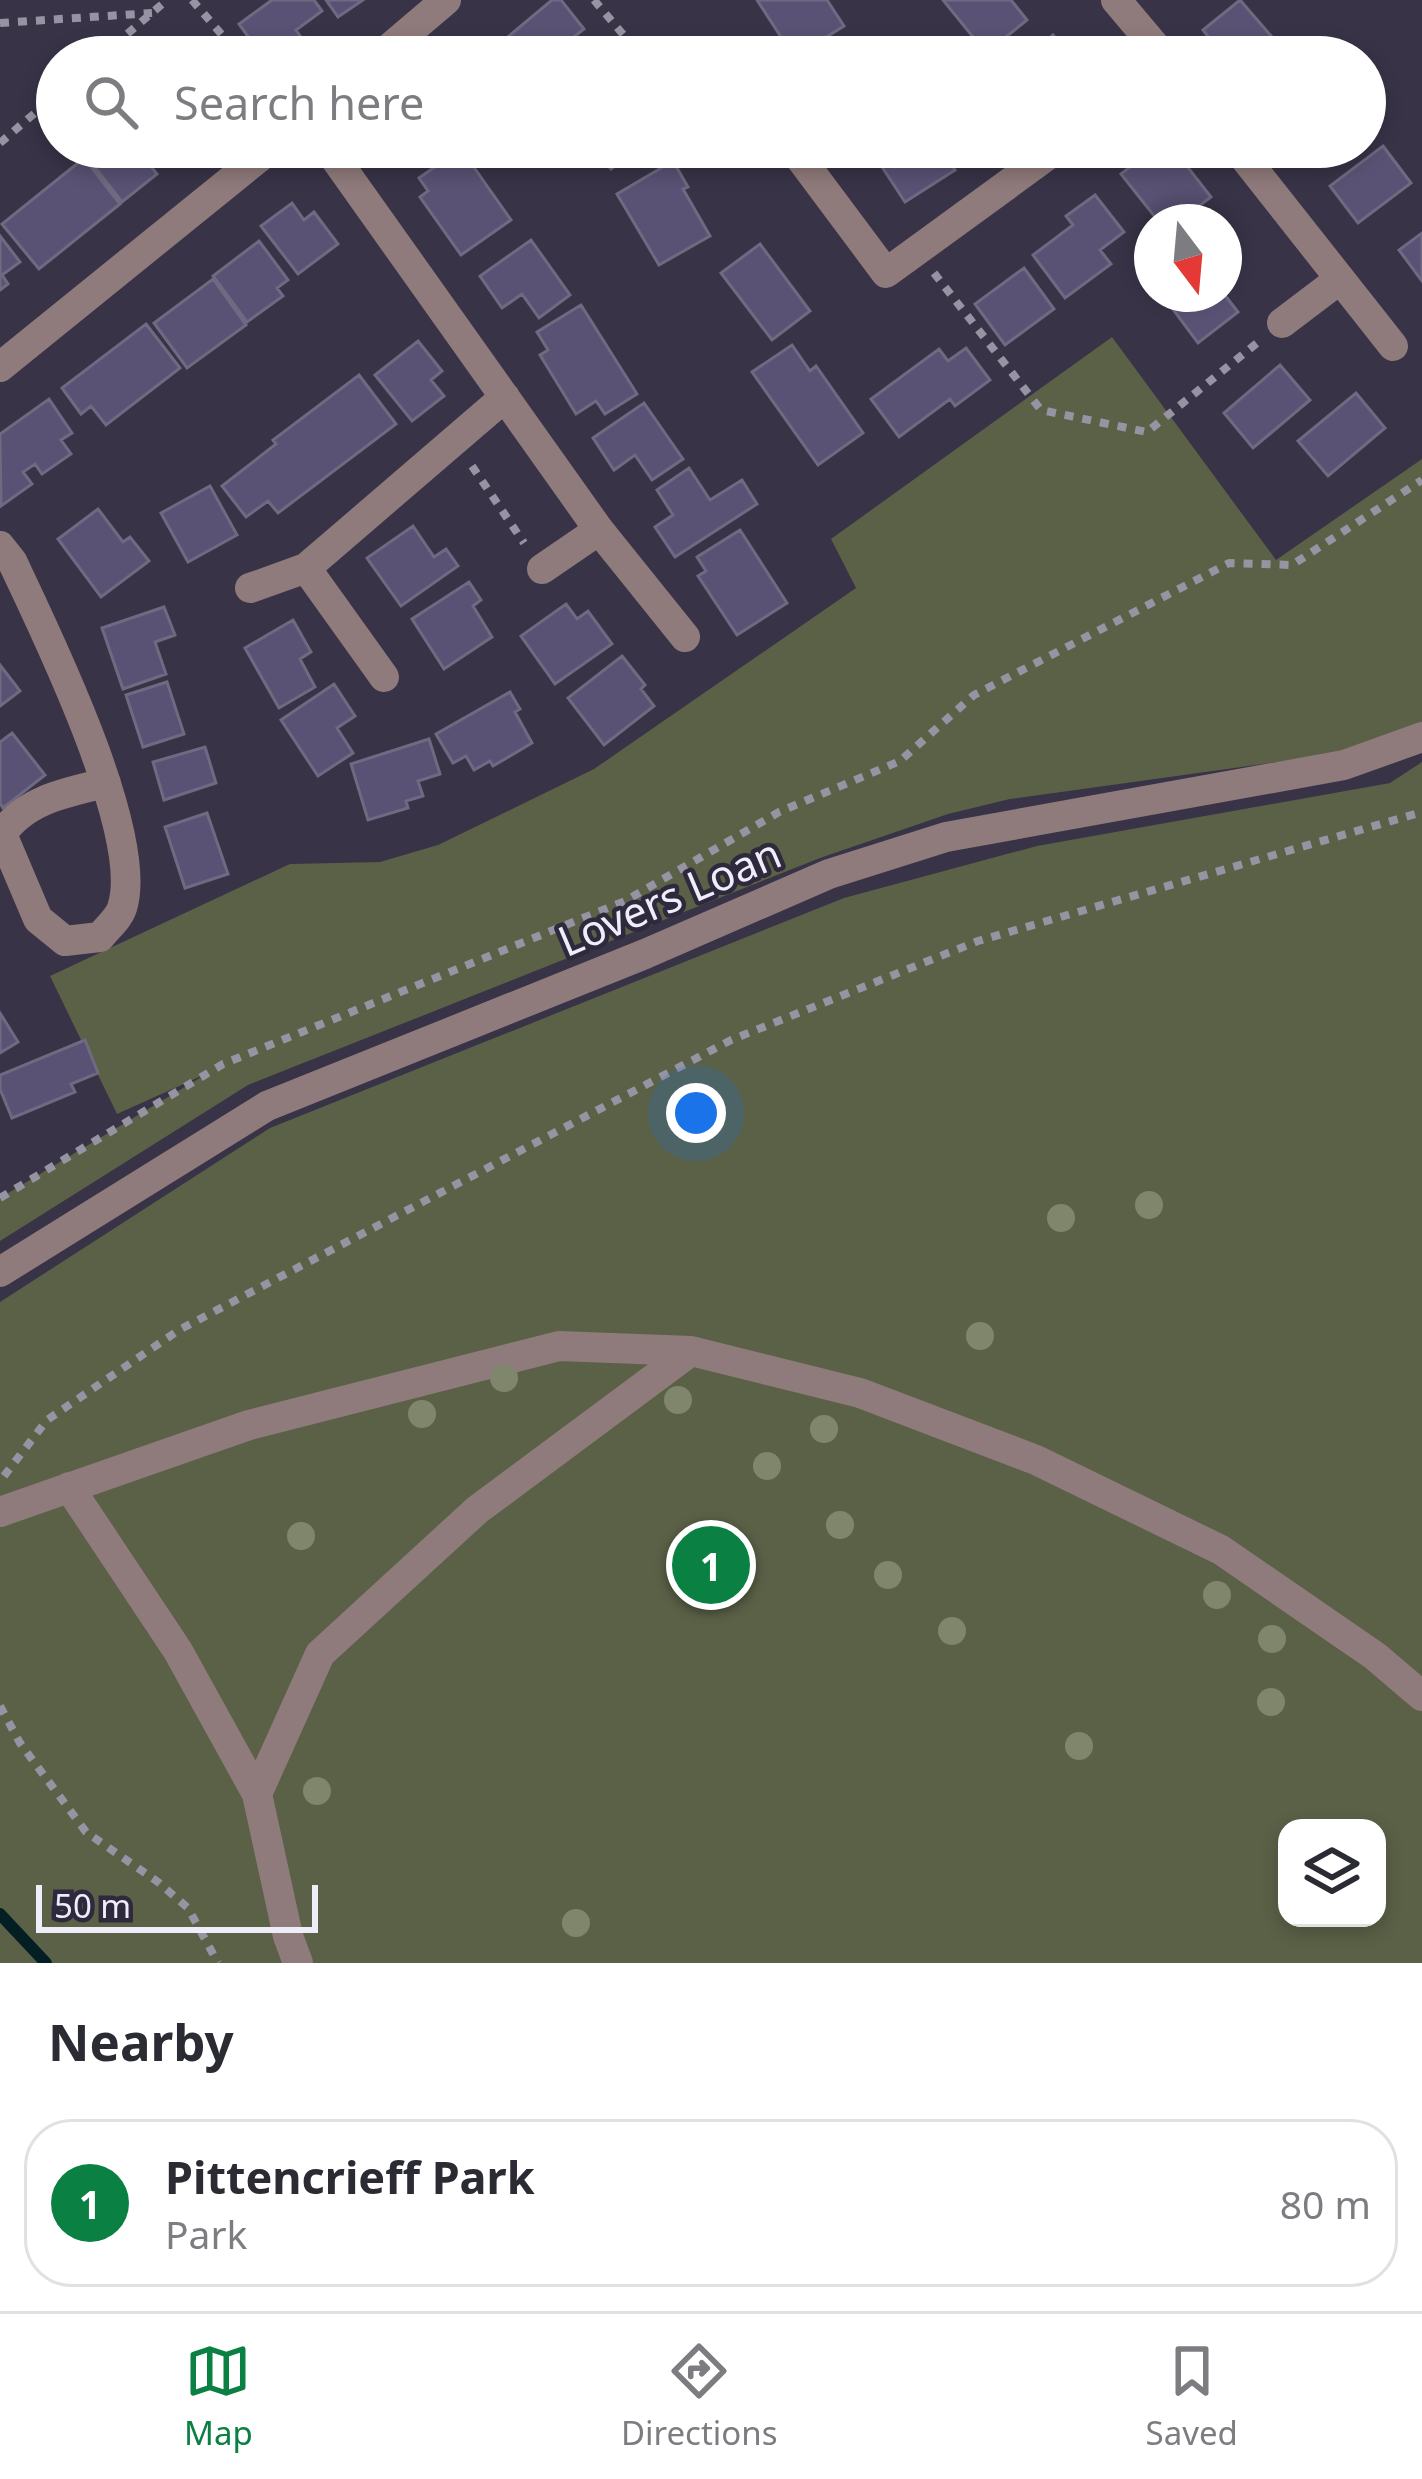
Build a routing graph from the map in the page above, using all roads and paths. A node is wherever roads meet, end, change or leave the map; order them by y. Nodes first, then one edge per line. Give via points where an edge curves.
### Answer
1 (166, 0) edge
2 (192, 0) edge
3 (446, 0) edge
4 (594, 0) edge
5 (1116, 0) edge
6 (152, 13) junction
7 (0, 23) edge
8 (125, 36) edge
9 (223, 36) edge
10 (404, 36) edge
11 (625, 36) edge
12 (1146, 36) edge
13 (36, 112) edge
14 (0, 143) edge
15 (246, 168) edge
16 (342, 168) edge
17 (808, 168) edge
18 (1030, 168) edge
19 (1253, 168) edge
20 (917, 251) junction
21 (1340, 279) junction
22 (1282, 323) joint
23 (1393, 346) dead end
24 (0, 367) edge
25 (505, 397) junction
26 (454, 440) junction
27 (1422, 480) edge
28 (599, 530) junction
29 (0, 546) edge
30 (306, 568) junction
31 (542, 569) joint
32 (250, 588) dead end
33 (685, 637) dead end
34 (384, 677) dead end
35 (1422, 737) edge
36 (106, 783) junction
37 (1422, 812) edge
38 (0, 1198) edge
39 (0, 1272) edge
40 (691, 1351) junction
41 (0, 1481) edge
42 (69, 1487) junction
43 (0, 1512) edge
44 (1422, 1696) edge
45 (0, 1706) edge
46 (257, 1794) junction
47 (218, 1963) edge
48 (298, 1963) edge

1 - 6 path
2 - 9 path
3 - 10 street
4 - 11 path
5 - 12 street
6 - 7 path
6 - 8 path
13 - 14 path
15 - 24 street
16 - 25 street
17 - 20 street via 886,273
18 - 20 street
19 - 21 street
20 - 22 path via 1041,410 1126,428 1148,432
21 - 22 street
21 - 23 street
25 - 26 street
25 - 28 street
26 - 30 street
26 - 31 path
27 - 38 path via 1292,565 1229,563 974,695 900,761 779,812 625,901 223,1064
28 - 31 street
28 - 33 street
29 - 36 street via 63,668
30 - 32 street
30 - 34 street
35 - 39 street, Lovers Loan via 1344,765 946,837 829,874 267,1106
36 - 36 street via 127,878 122,911 100,937 65,941 38,919 2,834 29,808
37 - 41 path via 978,941 731,1040 178,1330 46,1420
40 - 42 street via 559,1346 249,1425
40 - 44 street via 860,1393 1036,1460 1221,1550
40 - 46 street via 477,1510 320,1654
42 - 43 street
42 - 46 street via 178,1651
45 - 47 path via 86,1832 188,1908
46 - 48 street

